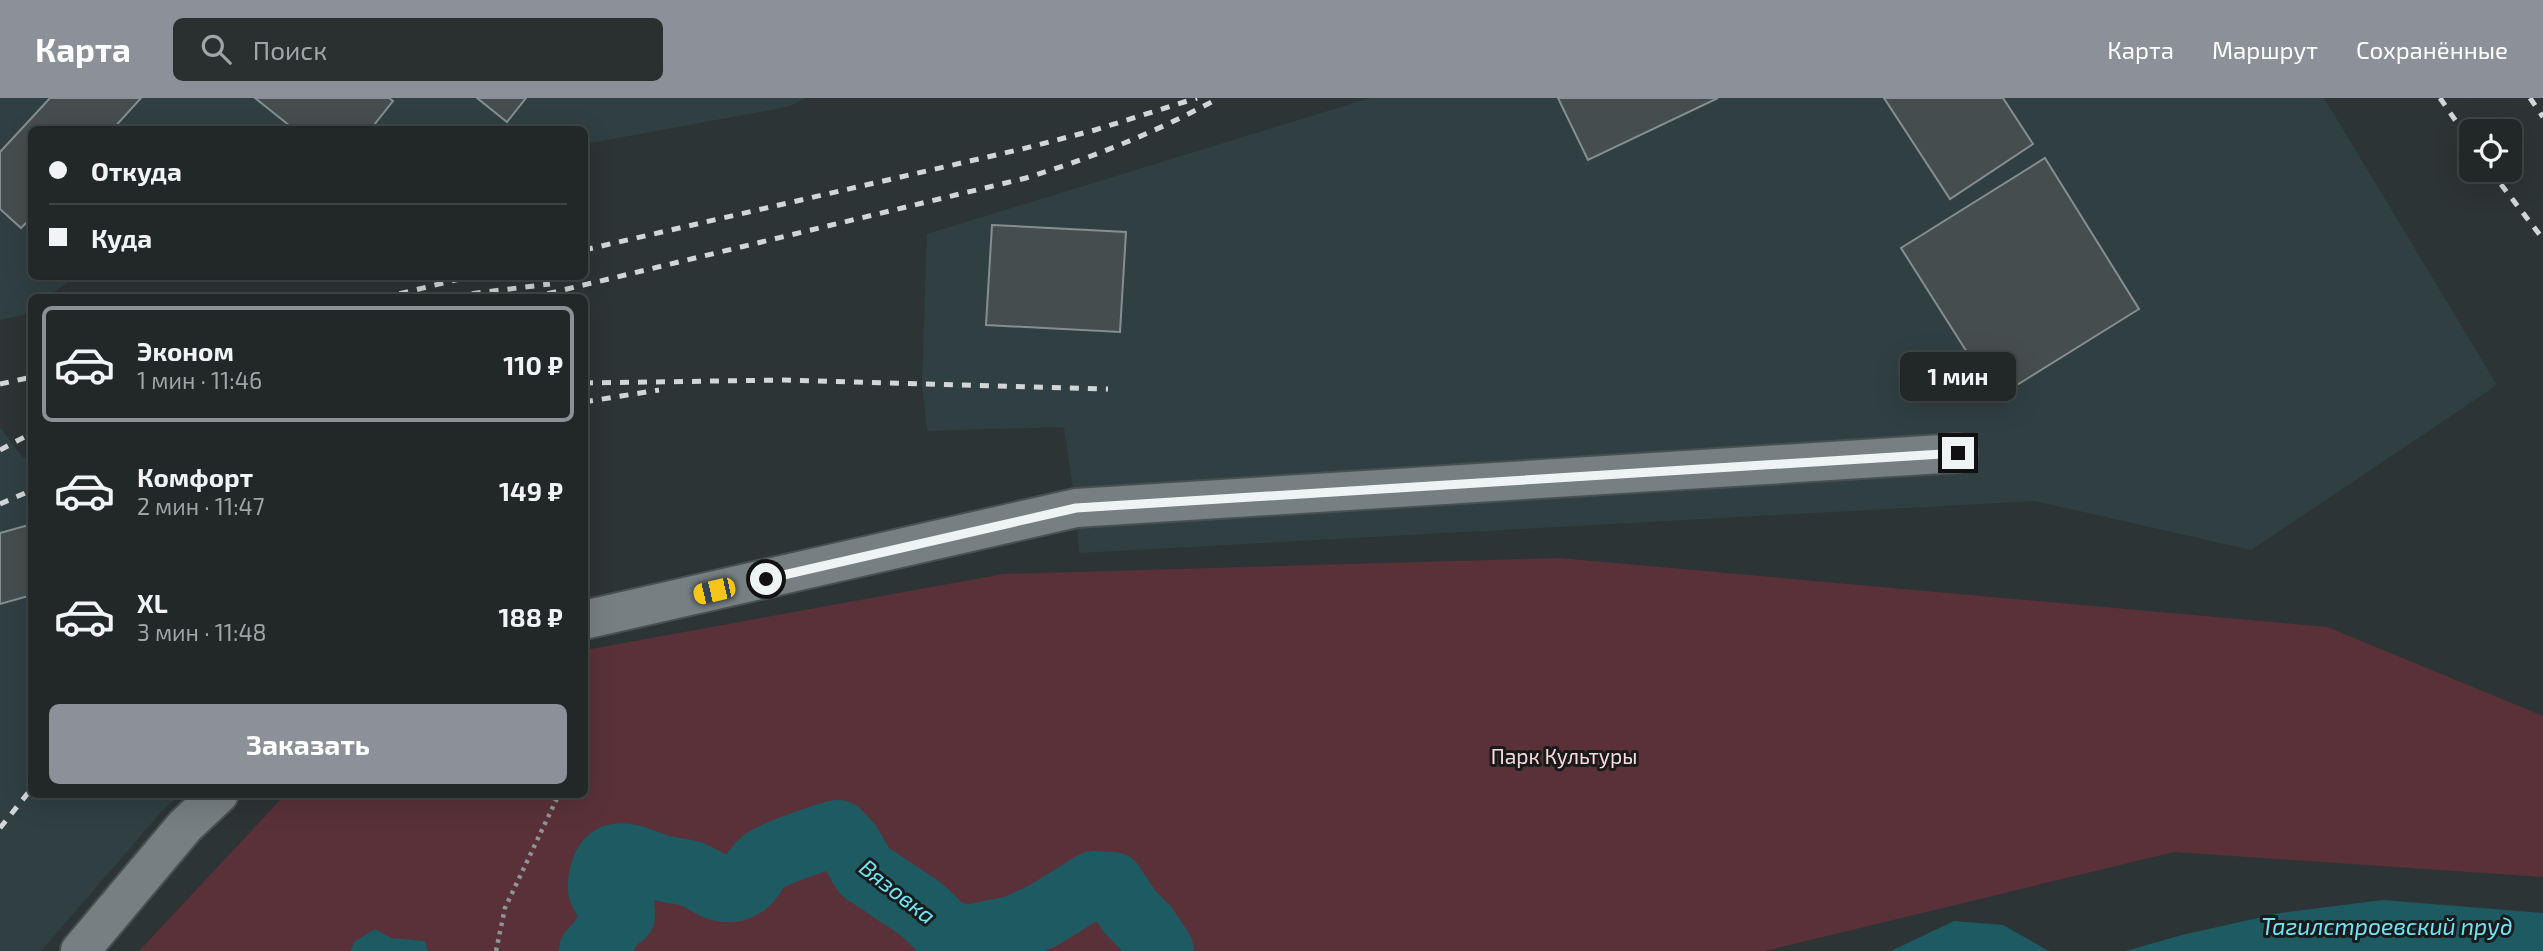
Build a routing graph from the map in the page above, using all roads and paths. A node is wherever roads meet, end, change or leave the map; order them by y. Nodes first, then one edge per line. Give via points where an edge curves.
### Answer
1 (1958, 453) dead end
2 (588, 619) edge
3 (215, 798) edge
4 (557, 798) edge
5 (80, 951) edge
6 (496, 951) edge

1 - 2 lane via 1076,508
3 - 5 lane via 185,826
4 - 6 path via 505,908

